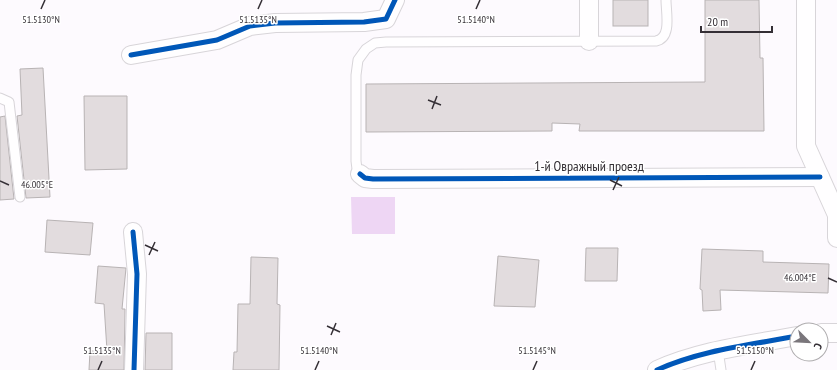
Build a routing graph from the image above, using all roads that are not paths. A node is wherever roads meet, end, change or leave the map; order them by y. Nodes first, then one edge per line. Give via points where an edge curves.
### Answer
1 (395, 0) edge
2 (590, 0) edge
3 (666, 0) edge
4 (806, 0) edge
5 (589, 41) junction
6 (131, 55) dead end
7 (0, 98) edge
8 (360, 174) joint
9 (820, 177) junction
10 (20, 197) dead end
11 (133, 232) dead end
12 (837, 238) edge
13 (789, 337) edge
14 (718, 350) junction
15 (134, 370) edge
16 (657, 370) edge
17 (721, 370) edge

1 - 6 street via 386,19 250,26 217,40
2 - 5 street
3 - 5 lane via 666,30 661,40
4 - 9 street via 806,146
5 - 8 lane via 375,43 366,49 358,60 356,75 356,161
7 - 10 lane via 10,102
8 - 9 street, 1-й Овражный проезд via 365,178 374,179
9 - 12 street via 837,215
11 - 15 street via 137,274
13 - 14 street
14 - 16 street
14 - 17 lane

